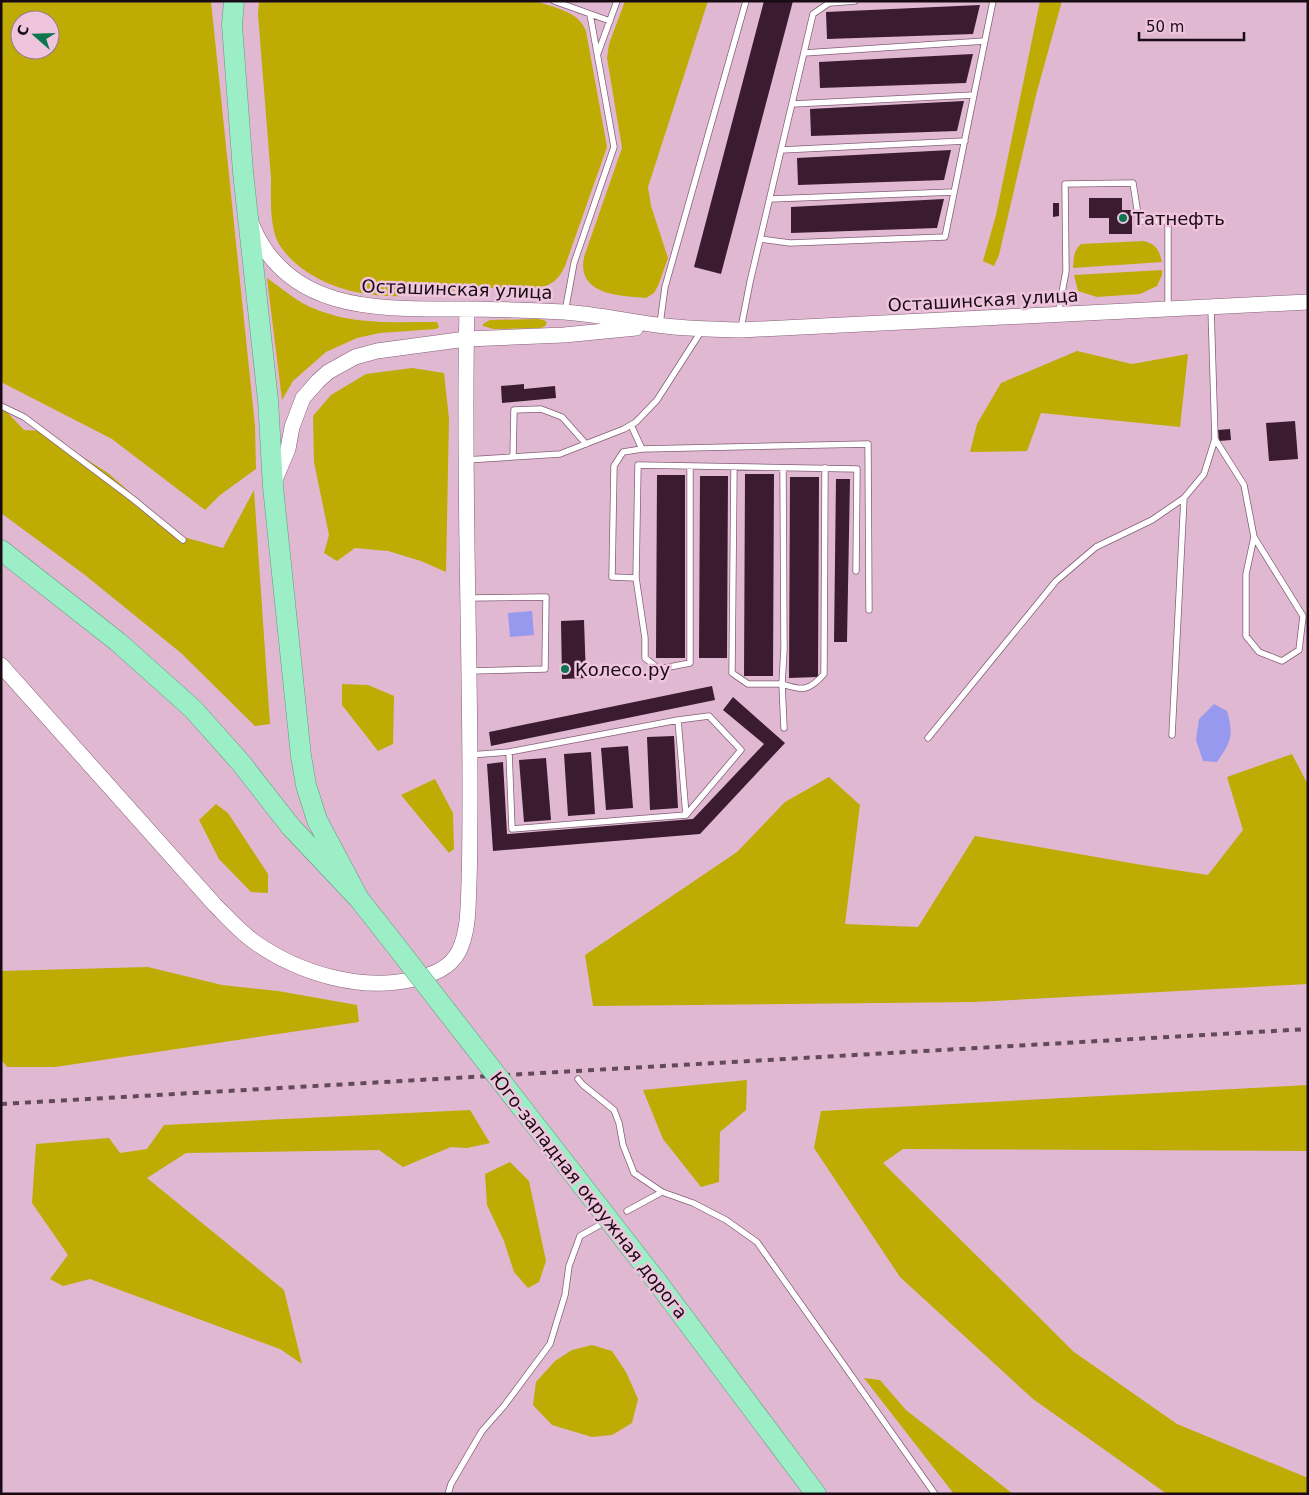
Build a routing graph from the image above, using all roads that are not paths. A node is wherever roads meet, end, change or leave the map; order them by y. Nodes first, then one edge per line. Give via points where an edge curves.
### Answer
1 (234, 1) edge
2 (554, 1) edge
3 (617, 1) edge
4 (746, 1) edge
5 (855, 1) edge
6 (993, 1) edge
7 (590, 14) junction
8 (610, 21) junction
9 (985, 42) junction
10 (804, 53) junction
11 (598, 55) junction
12 (974, 95) junction
13 (792, 104) junction
14 (965, 141) junction
15 (781, 150) junction
16 (954, 192) junction
17 (245, 198) junction
18 (770, 199) junction
19 (760, 239) junction
20 (1308, 302) edge
21 (1211, 308) junction
22 (467, 309) junction
23 (1168, 310) junction
24 (565, 312) junction
25 (1058, 315) junction
26 (660, 326) junction
27 (702, 329) junction
28 (740, 330) junction
29 (564, 335) junction
30 (466, 339) junction
31 (1, 406) edge
32 (631, 425) junction
33 (1215, 439) junction
34 (586, 444) junction
35 (642, 449) junction
36 (513, 457) junction
37 (466, 460) junction
38 (690, 466) junction
39 (734, 467) junction
40 (783, 468) junction
41 (825, 468) junction
42 (273, 487) junction
43 (1184, 498) junction
44 (1254, 537) junction
45 (183, 540) dead end
46 (1, 550) edge
47 (856, 571) dead end
48 (636, 578) junction
49 (468, 598) junction
50 (869, 610) dead end
51 (1, 665) edge
52 (469, 671) junction
53 (782, 684) junction
54 (678, 720) junction
55 (784, 728) dead end
56 (1172, 735) dead end
57 (928, 738) dead end
58 (509, 752) junction
59 (470, 755) junction
60 (686, 814) junction
61 (359, 899) junction
62 (578, 1079) dead end
63 (662, 1192) junction
64 (627, 1211) dead end
65 (614, 1218) dead end
66 (448, 1494) edge
67 (816, 1494) edge
68 (935, 1494) edge

1 - 17 highway via 232,25
2 - 7 lane
3 - 8 lane
4 - 26 lane via 669,272
5 - 10 lane via 829,3 813,14
6 - 9 lane
7 - 8 lane
7 - 11 lane
8 - 11 lane
9 - 10 lane
9 - 12 lane
10 - 13 lane
11 - 24 lane via 614,147 574,264
12 - 13 lane
12 - 14 lane
13 - 15 lane
14 - 15 lane
14 - 16 lane
15 - 18 lane
16 - 18 lane
16 - 19 lane via 945,236 790,243
17 - 22 street, Осташинская улица via 250,220 264,247 285,272 323,295 356,305
17 - 42 highway via 268,400
18 - 19 lane
19 - 28 lane
20 - 21 street, Осташинская улица
21 - 23 street, Осташинская улица
21 - 33 lane
22 - 24 street, Осташинская улица
22 - 30 street
23 - 25 street, Осташинская улица
23 - 25 lane via 1168,221 1139,221 1133,183 1065,184 1066,271
24 - 26 street, Осташинская улица
24 - 29 street
25 - 28 street, Осташинская улица
26 - 27 street, Осташинская улица
26 - 29 street, Осташинская улица
27 - 28 street, Осташинская улица
27 - 32 lane via 657,400
29 - 30 street, Осташинская улица
30 - 37 street
30 - 42 street, Осташинская улица via 378,351 355,357 328,372 303,398
31 - 45 lane via 32,423
32 - 34 lane
32 - 35 lane
33 - 43 lane via 1204,474
33 - 44 lane via 1244,485
34 - 36 lane via 560,454
34 - 36 lane via 562,417 541,409 514,410
35 - 48 lane via 623,452 614,466 612,577
35 - 50 lane via 868,444
36 - 37 lane
37 - 49 street
38 - 39 lane
38 - 48 lane via 638,465
38 - 48 lane via 690,663 659,669 645,658
39 - 40 lane
39 - 53 lane via 732,673 748,684
40 - 41 lane
40 - 53 lane
41 - 47 lane via 857,469
41 - 53 lane via 824,674 815,684 799,690
42 - 61 highway via 306,785 317,820
43 - 56 lane
43 - 57 lane via 1152,520 1096,547 1056,582
44 - 44 lane via 1246,574 1246,636 1259,652 1282,661 1299,650 1303,616
46 - 61 highway via 104,630 193,709 291,827
49 - 52 street
49 - 52 lane via 546,597 545,669
51 - 59 street via 234,926 297,966 364,982 387,983 429,976 449,964 458,954 467,924
52 - 59 street
53 - 55 lane
54 - 58 lane
54 - 60 lane
54 - 60 lane via 709,716 740,750
58 - 59 lane
58 - 60 lane via 512,829
61 - 67 highway, Юго-западная окружная дорога, bridge via 655,1279
62 - 63 lane via 614,1110 634,1173
63 - 64 lane
63 - 68 lane via 726,1220 757,1242
65 - 66 lane via 580,1236 569,1266 565,1295 550,1344 482,1431 450,1484

